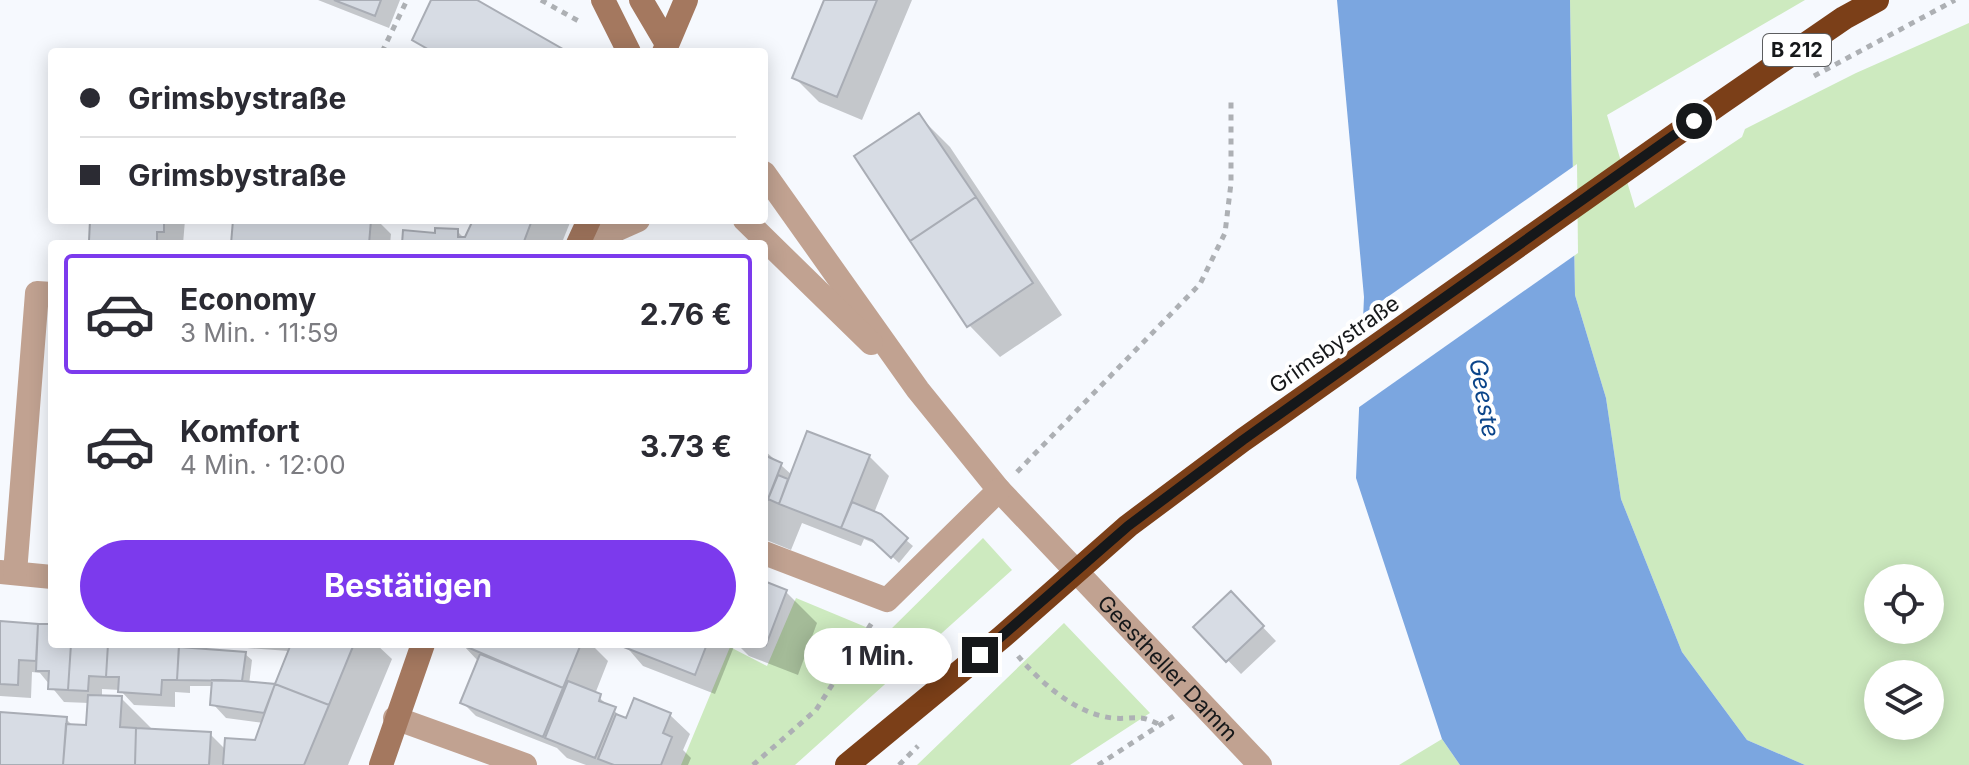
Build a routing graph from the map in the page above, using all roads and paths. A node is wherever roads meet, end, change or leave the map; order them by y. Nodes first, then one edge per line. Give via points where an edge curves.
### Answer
1 (407, 0) edge
2 (603, 0) edge
3 (641, 0) edge
4 (686, 0) edge
5 (1877, 0) edge
6 (1955, 0) edge
7 (384, 48) edge
8 (627, 48) edge
9 (667, 48) edge
10 (668, 48) edge
11 (1842, 62) dead end
12 (1231, 100) dead end
13 (768, 179) edge
14 (628, 224) edge
15 (749, 224) edge
16 (590, 240) edge
17 (765, 240) edge
18 (768, 243) edge
19 (48, 294) edge
20 (918, 390) junction
21 (999, 490) junction
22 (768, 555) edge
23 (7, 572) edge
24 (48, 577) edge
25 (887, 600) junction
26 (1010, 646) junction
27 (421, 648) edge
28 (1198, 701) junction
29 (395, 718) junction
30 (1160, 725) junction
31 (381, 765) edge
32 (525, 765) edge
33 (753, 765) edge
34 (847, 765) edge
35 (1098, 765) edge
36 (1260, 765) edge

1 - 7 path
2 - 8 main road
3 - 9 main road
4 - 10 main road
5 - 26 highway, Grimsbystraße / B 212 via 1719,104 1243,440 1128,526
6 - 11 path
12 - 21 path via 1225,233 1200,284
13 - 20 street, Geestheller Damm
14 - 16 street
15 - 17 street, Geestheller Damm
18 - 20 street, Geestheller Damm
19 - 23 street via 37,293
20 - 21 street, Geestheller Damm
21 - 25 street
21 - 28 street, Geestheller Damm
22 - 25 street
23 - 24 street
25 - 33 path via 816,710
26 - 30 path via 1063,697 1091,712
26 - 34 highway, Grimsbystraße
27 - 29 main road
28 - 30 path
28 - 36 street, Geestheller Damm
29 - 31 main road
29 - 32 street
30 - 35 path

